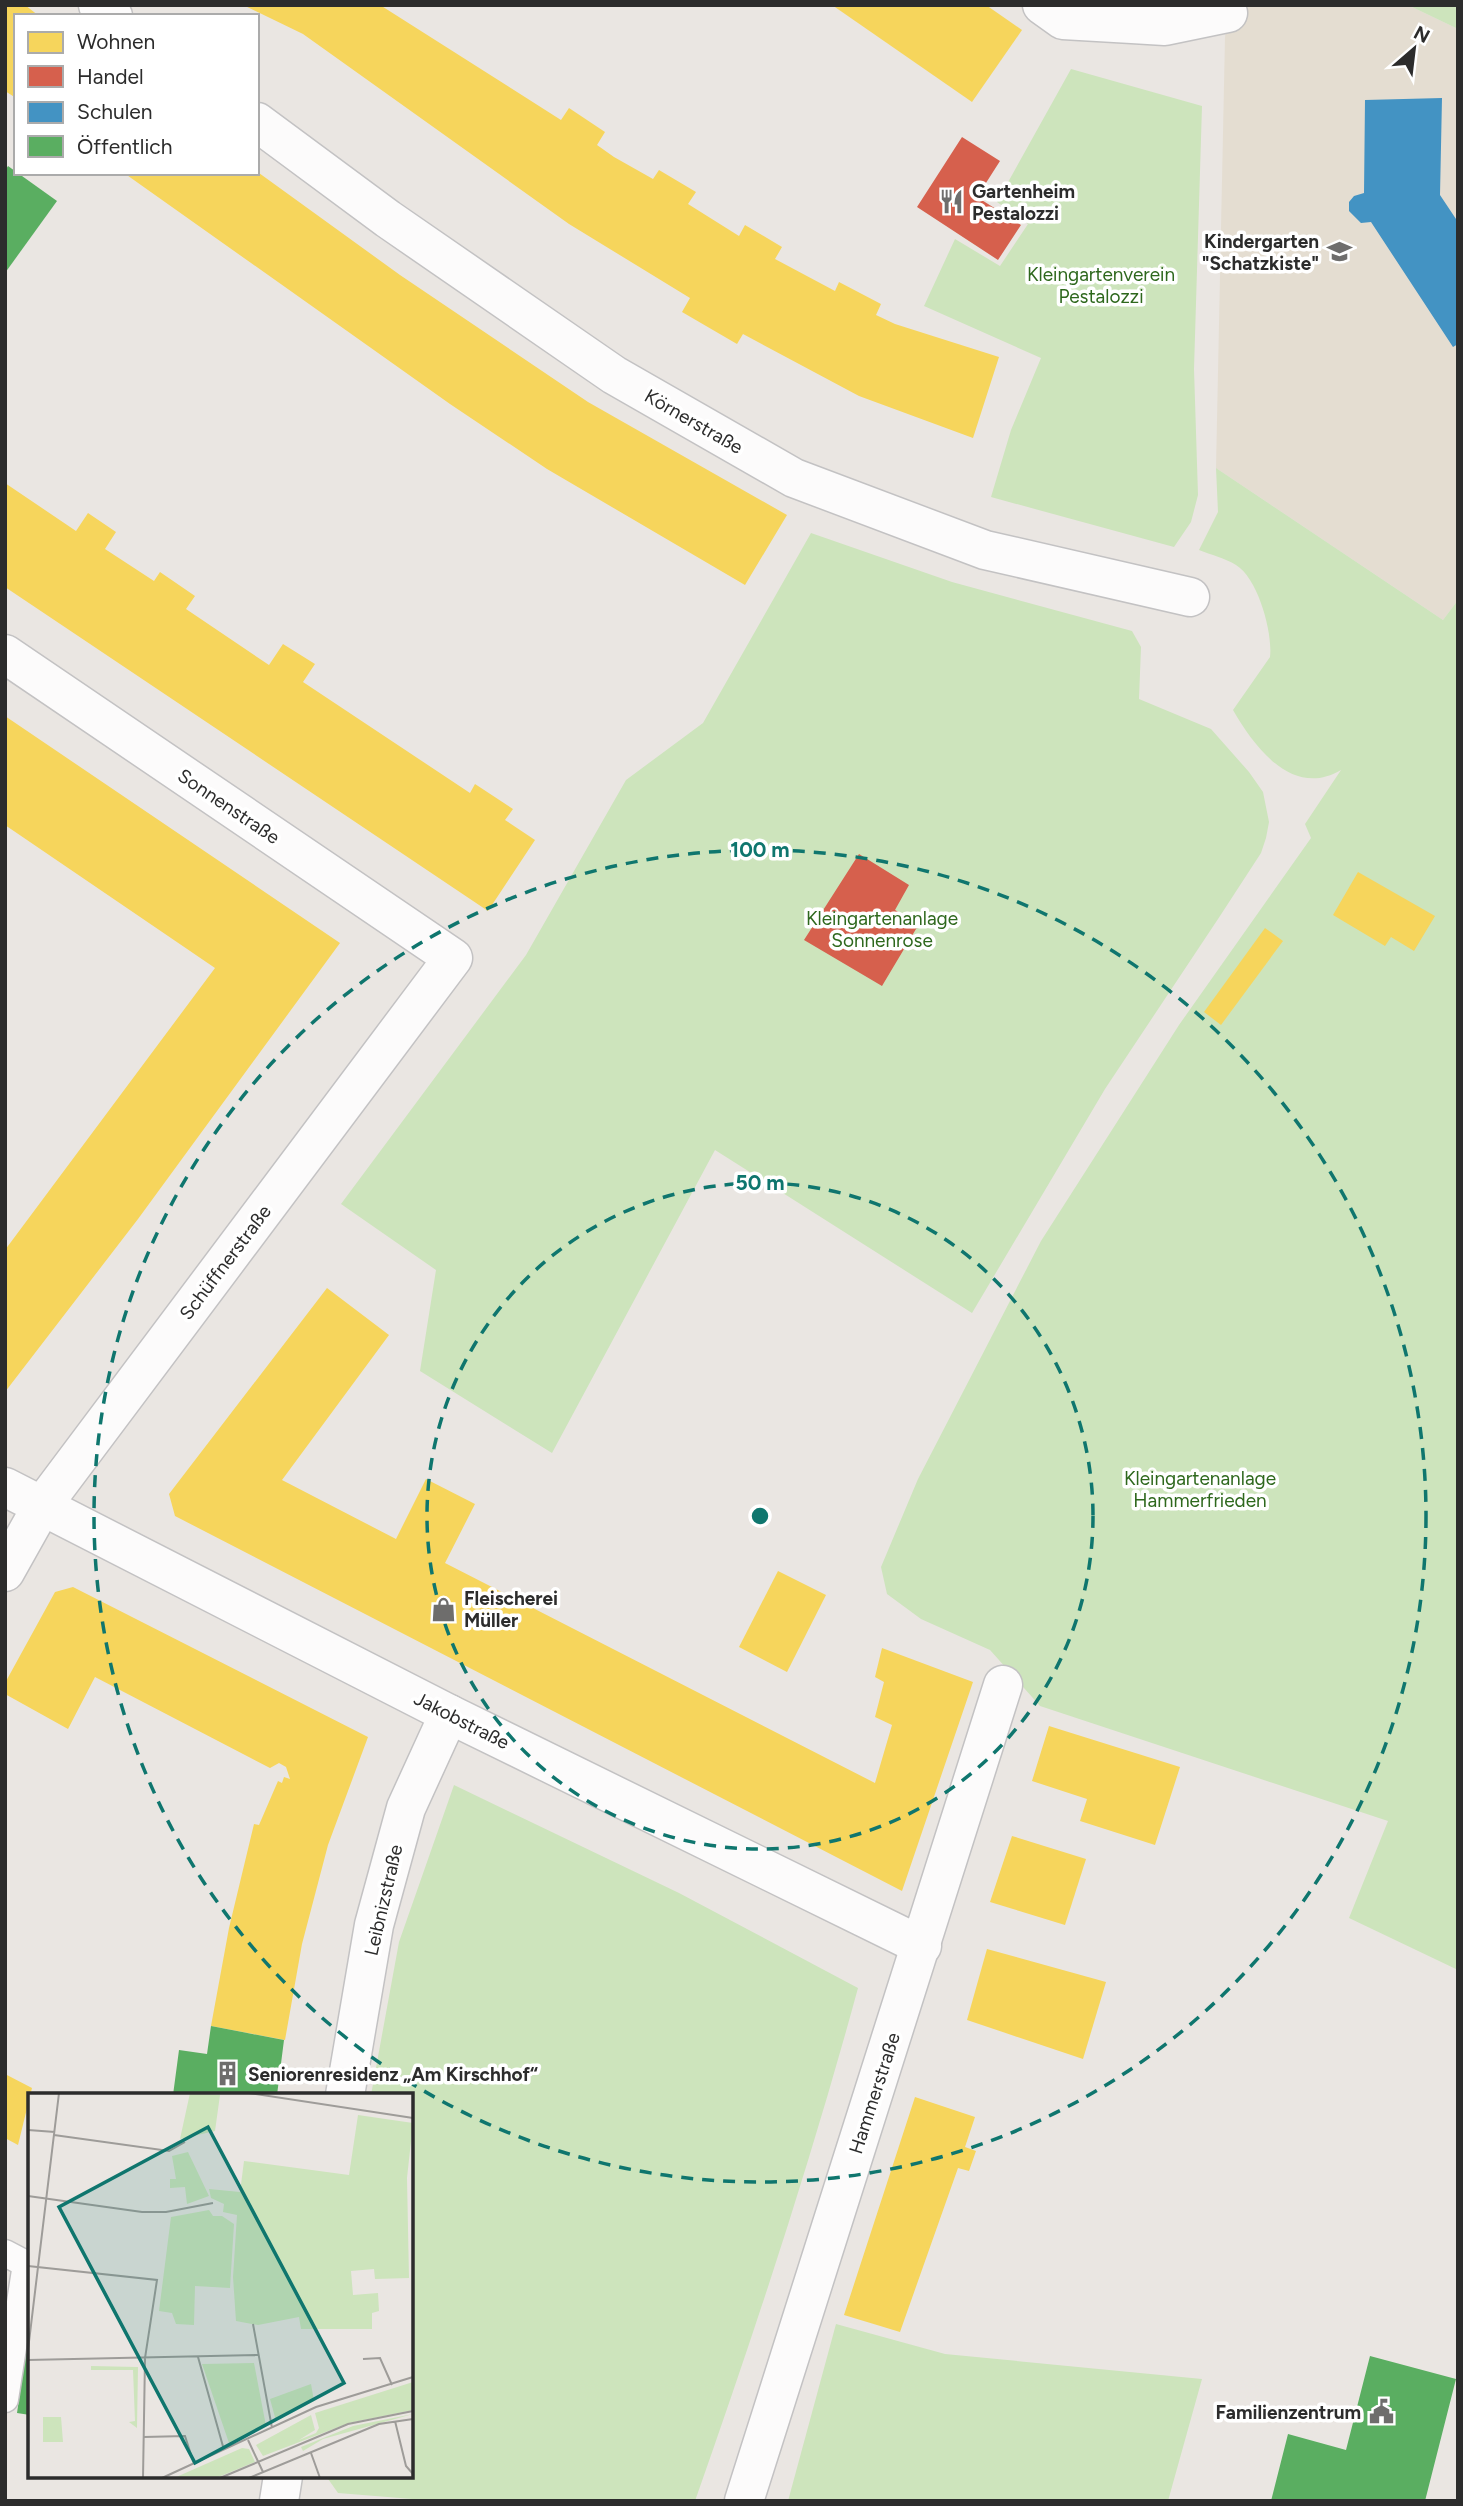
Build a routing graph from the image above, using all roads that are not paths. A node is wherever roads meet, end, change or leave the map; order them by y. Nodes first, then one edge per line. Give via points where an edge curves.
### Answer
1 (1042, 5) edge
2 (1228, 13) dead end
3 (259, 123) edge
4 (1190, 597) dead end
5 (5, 654) edge
6 (453, 958) joint
7 (5, 1487) edge
8 (42, 1506) junction
9 (5, 1572) edge
10 (1003, 1685) dead end
11 (449, 1714) junction
12 (922, 1946) junction
13 (345, 2093) edge
14 (5, 2253) edge
15 (5, 2399) edge
16 (283, 2478) edge
17 (279, 2501) edge
18 (744, 2501) edge

1 - 2 street via 1062,20 1165,26
3 - 4 street, Körnerstraße via 614,375 794,478 985,550
5 - 6 street, Sonnenstraße
6 - 8 street, Schüffnerstraße
7 - 8 street, Jakobstraße
8 - 9 street, Schüffnerstraße
8 - 11 street, Jakobstraße
10 - 12 street, Hammerstraße
11 - 12 street, Jakobstraße
11 - 13 street, Leibnizstraße via 406,1808 374,1925
12 - 18 street, Hammerstraße
14 - 15 lane via 26,2264
16 - 17 street

